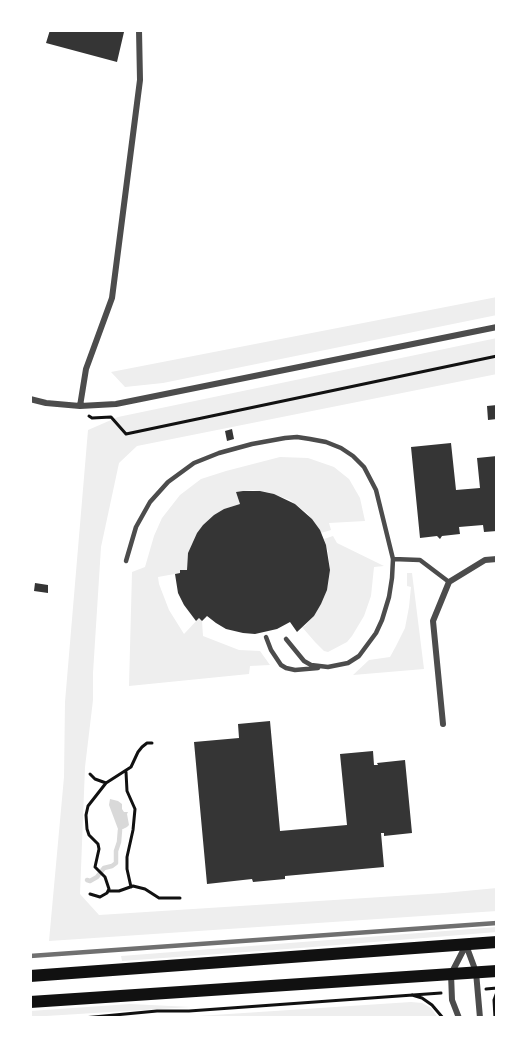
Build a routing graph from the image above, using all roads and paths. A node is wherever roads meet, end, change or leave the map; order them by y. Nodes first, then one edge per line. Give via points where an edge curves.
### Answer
1 (139, 30) edge
2 (497, 327) edge
3 (497, 356) edge
4 (30, 399) edge
5 (80, 406) junction
6 (497, 558) edge
7 (393, 559) junction
8 (126, 561) dead end
9 (449, 582) junction
10 (266, 637) dead end
11 (286, 639) dead end
12 (328, 667) junction
13 (443, 724) dead end
14 (152, 743) dead end
15 (126, 771) junction
16 (90, 774) dead end
17 (106, 783) junction
18 (131, 887) junction
19 (109, 891) junction
20 (90, 894) dead end
21 (180, 898) dead end
22 (497, 942) edge
23 (466, 944) junction
24 (497, 971) edge
25 (476, 972) junction
26 (451, 974) junction
27 (30, 976) edge
28 (478, 990) junction
29 (497, 990) edge
30 (451, 992) junction
31 (410, 994) junction
32 (30, 1002) edge
33 (83, 1018) edge
34 (443, 1018) edge
35 (459, 1018) edge
36 (480, 1018) edge
37 (495, 1018) edge

1 - 5 street via 140,80 112,298 86,369
2 - 5 street via 116,404
3 - 5 path via 126,434 111,417 92,418
4 - 5 street
6 - 9 street via 485,560
7 - 8 lane via 376,490 364,466 341,448 297,437 252,444 194,463 168,482 150,502 136,527
7 - 9 lane via 420,560
7 - 12 lane via 389,597 376,633 359,656
9 - 13 street via 433,621
10 - 12 lane via 286,668
11 - 12 lane via 304,661
14 - 15 path via 140,749
15 - 17 path
15 - 18 path via 127,791 135,809 127,857
16 - 17 path
17 - 19 path via 88,806 86,819 89,835 99,849 95,867 105,877
18 - 19 path
18 - 21 path via 145,889 159,898
19 - 20 path via 100,897
22 - 23 main road
23 - 25 street
23 - 26 street
23 - 27 main road
24 - 25 main road
25 - 26 main road
25 - 28 street
26 - 30 street
26 - 32 main road
28 - 29 path
28 - 36 street
29 - 37 path
30 - 31 path
30 - 35 street
31 - 33 path
31 - 34 path via 432,1005

